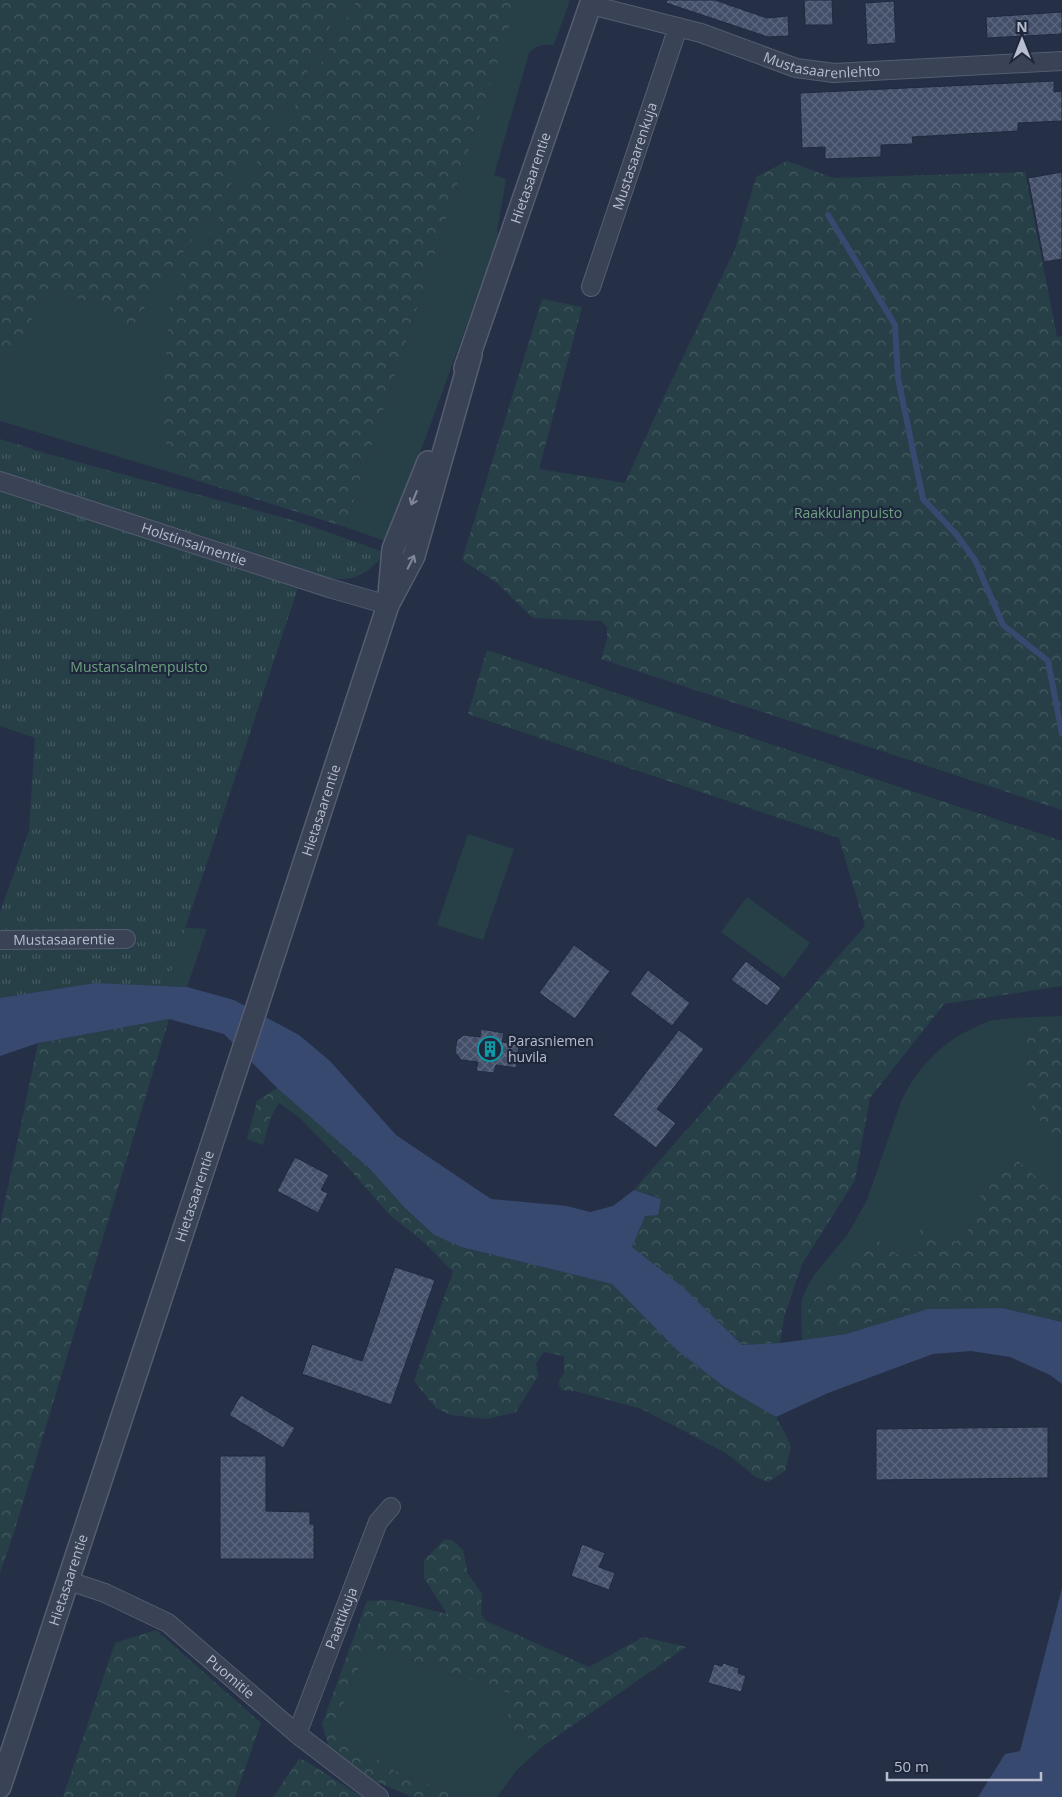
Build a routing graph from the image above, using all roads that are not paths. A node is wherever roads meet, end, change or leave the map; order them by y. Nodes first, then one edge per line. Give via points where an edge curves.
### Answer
1 (591, 2) edge
2 (678, 27) junction
3 (1062, 61) edge
4 (592, 287) dead end
5 (0, 481) edge
6 (388, 605) junction
7 (126, 939) dead end
8 (0, 940) edge
9 (391, 1507) dead end
10 (69, 1581) junction
11 (297, 1734) junction
12 (0, 1787) edge
13 (379, 1797) edge

1 - 2 street, Mustasaarenlehto
1 - 6 street, Hietasaarentie via 471,355 414,556
2 - 3 street, Mustasaarenlehto via 796,68 834,73
2 - 4 street, Mustasaarenkuja
5 - 6 street, Holstinsalmentie
6 - 10 street, Hietasaarentie
7 - 8 street, Mustasaarentie
9 - 11 street, Paattikuja via 378,1522
10 - 11 street, Puomitie via 105,1593 168,1623
10 - 12 street, Hietasaarentie
11 - 13 street, Puomitie

